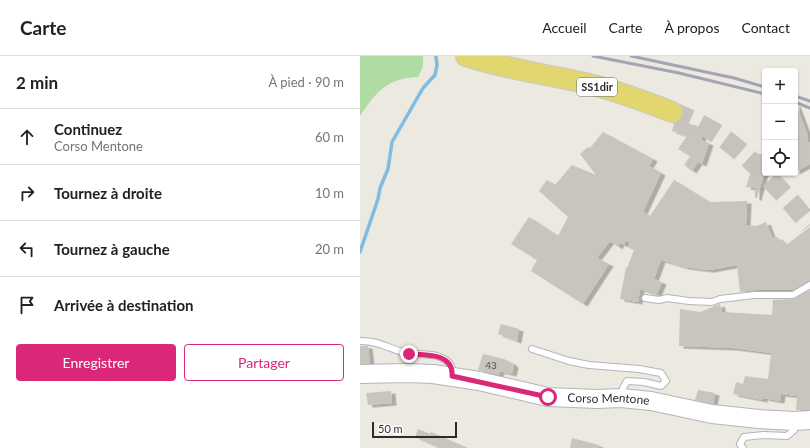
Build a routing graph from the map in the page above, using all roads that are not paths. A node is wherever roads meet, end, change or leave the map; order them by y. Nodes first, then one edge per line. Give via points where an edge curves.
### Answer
1 (466, 56) edge
2 (672, 112) tunnel mouth
3 (810, 286) edge
4 (645, 298) dead end
5 (360, 341) edge
6 (532, 349) dead end
7 (360, 374) edge
8 (452, 376) junction
9 (621, 398) junction
10 (802, 420) edge
11 (742, 448) edge

1 - 2 main road, SS1dir via 586,84
3 - 4 lane via 793,295 754,294 712,302
5 - 8 lane via 373,342 409,354 441,357 451,365
6 - 9 lane via 590,365 639,368 661,373 666,381 661,386 627,382
7 - 8 main road, Corso Mentone via 408,373
8 - 9 main road, Corso Mentone via 548,397
9 - 10 main road, Corso Mentone via 651,401 712,414
10 - 11 lane via 788,436 764,435 744,438 740,444

